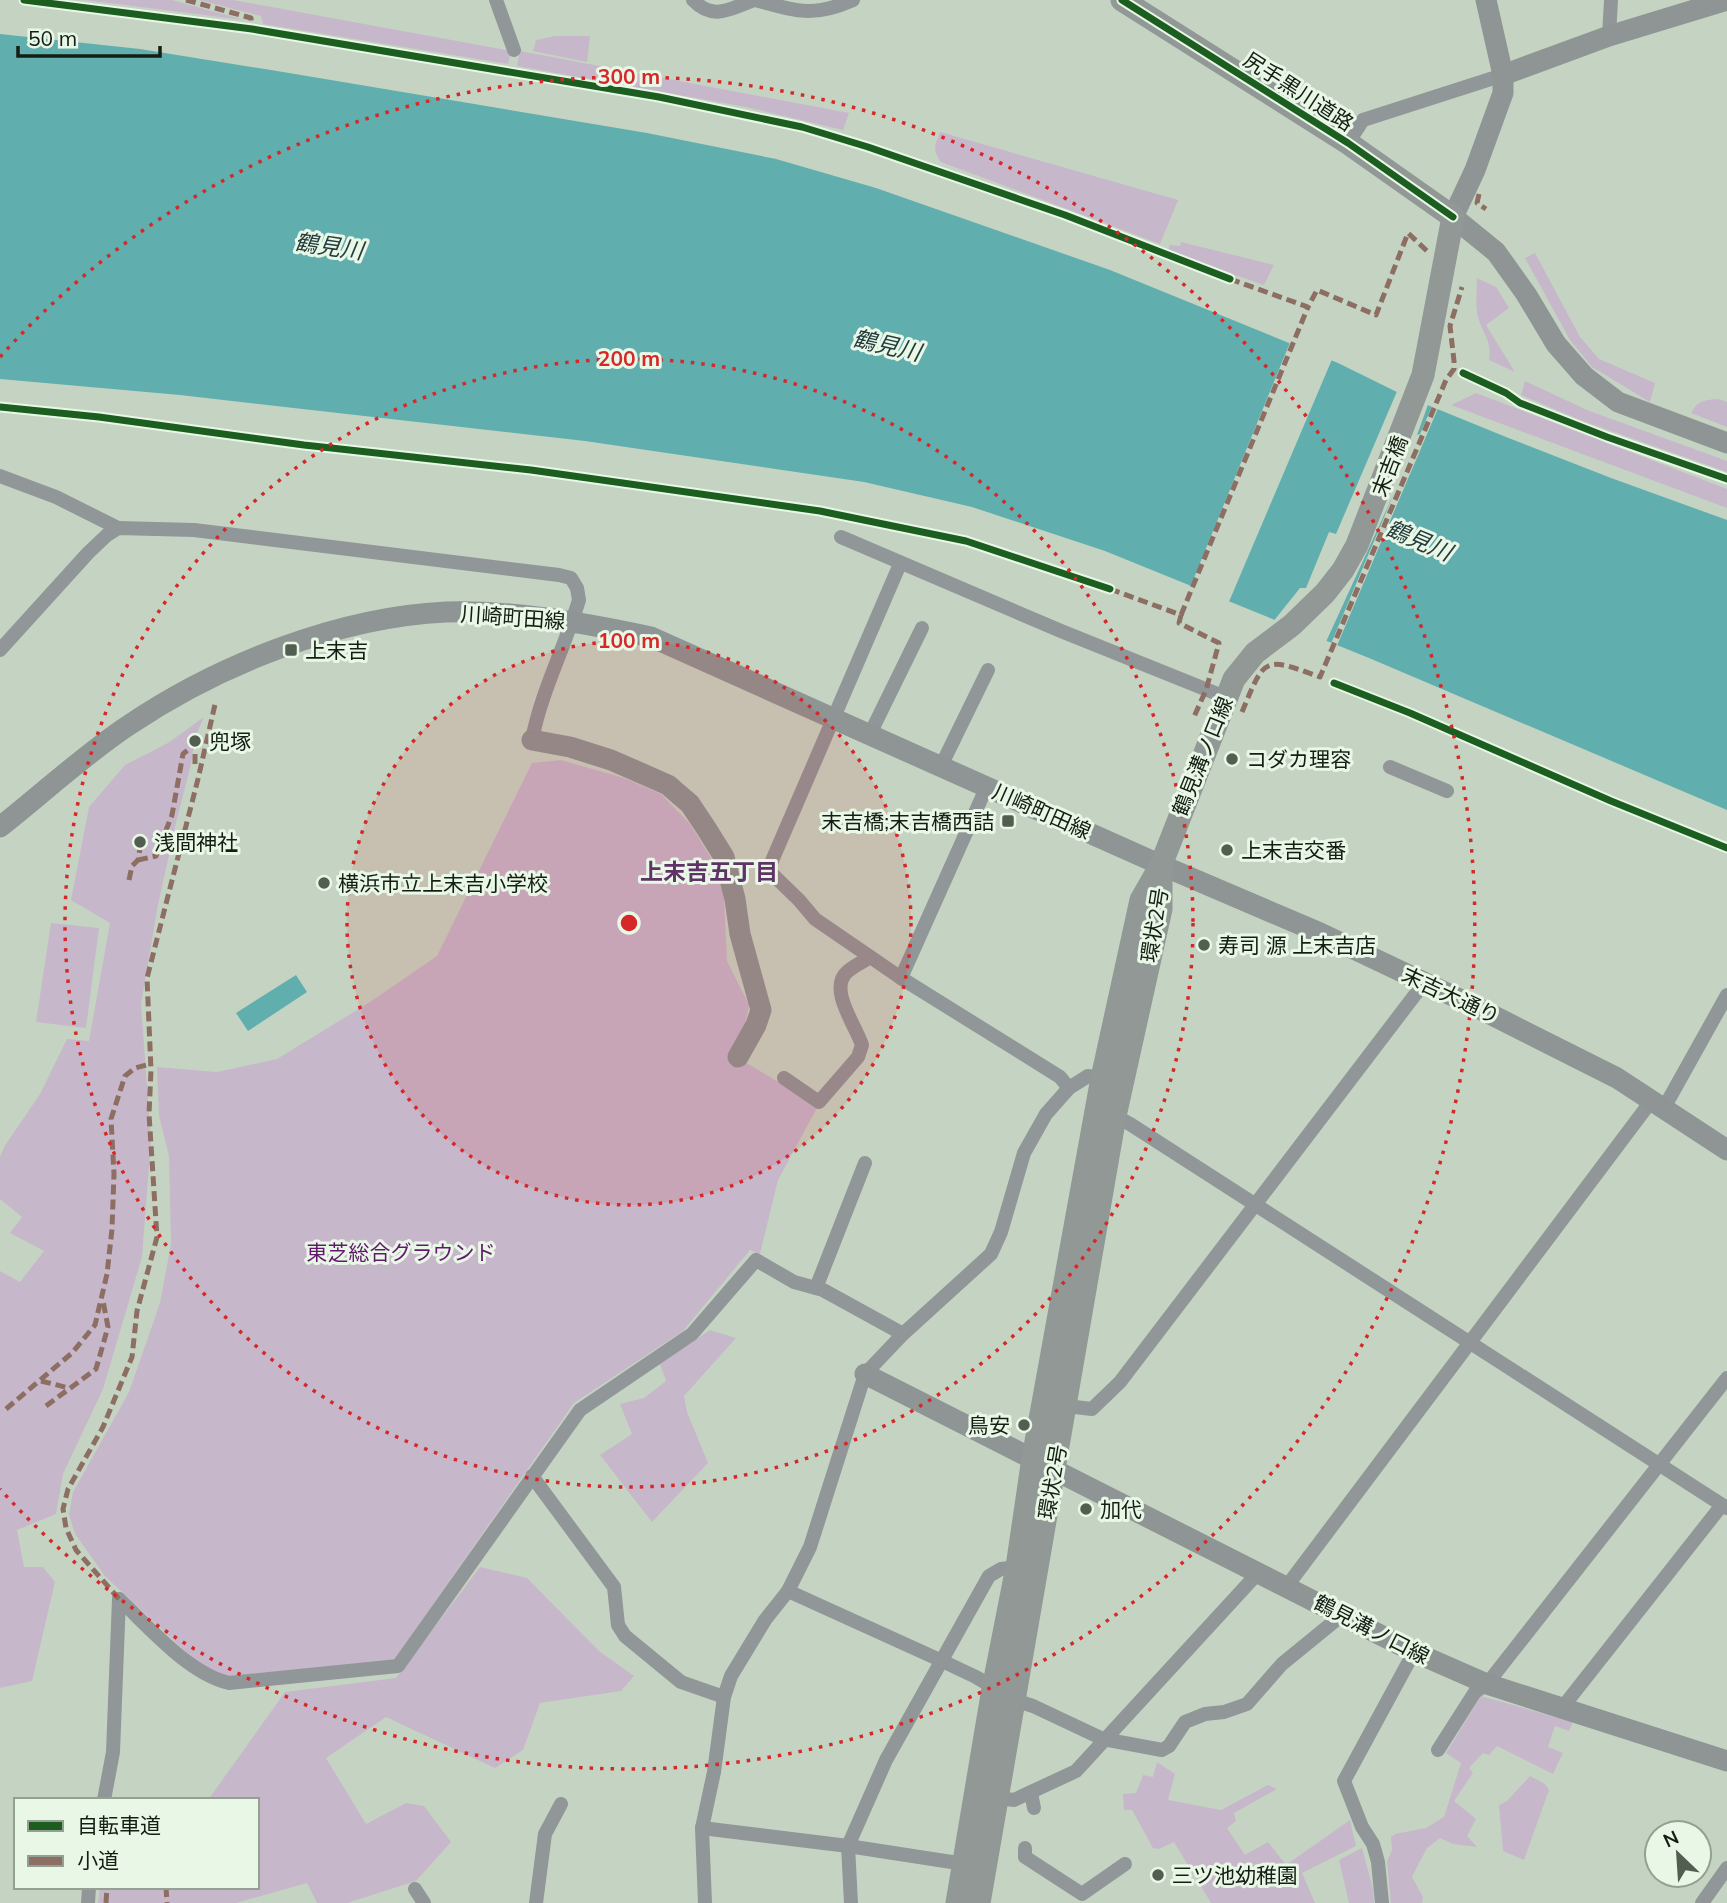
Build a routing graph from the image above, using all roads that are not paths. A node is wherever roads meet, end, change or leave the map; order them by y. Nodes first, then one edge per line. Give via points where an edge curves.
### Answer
1 (693, 0) edge
2 (754, 0) edge
3 (853, 0) edge
4 (1122, 0) edge
5 (1486, 0) edge
6 (1611, 0) edge
7 (1727, 0) edge
8 (499, 1) edge
9 (1609, 36) junction
10 (514, 50) dead end
11 (1503, 75) junction
12 (1348, 143) junction
13 (1453, 217) junction
14 (1727, 443) edge
15 (0, 476) edge
16 (118, 528) junction
17 (841, 537) dead end
18 (900, 564) junction
19 (573, 621) junction
20 (922, 628) dead end
21 (0, 650) edge
22 (1255, 653) joint
23 (988, 670) dead end
24 (1225, 697) junction
25 (832, 718) junction
26 (870, 734) junction
27 (532, 740) joint
28 (941, 766) junction
29 (1390, 767) dead end
30 (987, 786) junction
31 (1447, 791) dead end
32 (0, 827) edge
33 (1161, 865) junction
34 (870, 957) junction
35 (901, 978) junction
36 (1424, 983) junction
37 (1727, 995) edge
38 (738, 1057) dead end
39 (784, 1078) dead end
40 (1102, 1078) junction
41 (1069, 1088) junction
42 (1658, 1104) junction
43 (1115, 1116) junction
44 (1727, 1150) edge
45 (865, 1163) dead end
46 (1256, 1204) junction
47 (816, 1288) junction
48 (903, 1334) junction
49 (1471, 1342) junction
50 (865, 1374) junction
51 (1727, 1378) edge
52 (1066, 1406) junction
53 (1033, 1458) junction
54 (1660, 1464) junction
55 (1054, 1471) junction
56 (532, 1476) junction
57 (1725, 1506) edge
58 (1017, 1567) junction
59 (1258, 1573) junction
60 (1287, 1586) junction
61 (788, 1591) junction
62 (1342, 1615) junction
63 (1415, 1652) junction
64 (940, 1660) junction
65 (1487, 1684) junction
66 (1004, 1694) junction
67 (724, 1697) junction
68 (1562, 1708) junction
69 (1103, 1740) junction
70 (1438, 1750) dead end
71 (1727, 1761) edge
72 (104, 1798) edge
73 (998, 1798) junction
74 (561, 1804) dead end
75 (702, 1828) junction
76 (848, 1846) junction
77 (1026, 1848) dead end
78 (1125, 1864) dead end
79 (974, 1865) junction
80 (1727, 1868) edge
81 (415, 1888) dead end
82 (1071, 1888) junction
83 (424, 1903) edge
84 (536, 1903) edge
85 (705, 1903) edge
86 (851, 1903) edge
87 (957, 1903) edge
88 (979, 1903) edge
89 (1067, 1903) edge
90 (1382, 1903) edge
91 (1702, 1903) edge

1 - 2 street via 701,9 717,13
2 - 3 street via 814,12
4 - 12 main road, 尻手黒川道路
5 - 11 main road
6 - 9 street
7 - 9 main road
8 - 10 street
9 - 11 main road
11 - 12 street via 1363,120
11 - 13 main road via 1503,93
12 - 13 main road, 尻手黒川道路
13 - 14 main road, 尻手黒川道路 via 1496,252 1556,344 1584,376 1618,402
13 - 22 main road, 末吉橋 via 1419,387 1357,545 1343,570 1309,610
15 - 16 street via 57,497
16 - 19 street via 194,530 559,575 571,579 577,588
16 - 21 street via 88,553
17 - 18 street
18 - 24 street
18 - 25 street
19 - 25 main road, 川崎町田線 via 651,637
19 - 27 street via 537,713
19 - 32 main road, 川崎町田線 via 446,612 384,619 269,653 177,695 128,726
20 - 26 street
22 - 24 main road, 鶴見溝ノ口線
23 - 28 street
24 - 33 main road, 鶴見溝ノ口線
25 - 26 main road, 川崎町田線
25 - 34 street via 768,870 815,919
26 - 28 main road, 川崎町田線
27 - 38 main road via 611,760 668,785 690,804 706,828 724,857 761,1010
28 - 30 main road, 川崎町田線
29 - 31 street
30 - 33 main road, 川崎町田線
30 - 35 street
33 - 36 main road, 末吉大通り
33 - 40 main road, 環状2号 via 1142,900
33 - 43 main road, 環状2号 via 1161,909
34 - 35 street
34 - 39 street via 841,979 841,998 862,1045 858,1057 819,1102
35 - 41 street via 1059,1077
36 - 42 main road, 末吉大通り via 1569,1053
36 - 46 street
37 - 42 street
40 - 41 street via 1088,1076
40 - 53 main road, 環状2号
41 - 48 street via 1046,1114 1024,1153 991,1254
42 - 44 main road, 末吉大通り
42 - 49 street
43 - 46 street
43 - 52 main road, 環状2号
45 - 47 street
46 - 49 street
46 - 52 street via 1120,1382 1092,1409
47 - 48 street
47 - 56 street via 794,1282 756,1260 692,1334 580,1410
48 - 50 street
49 - 54 street
49 - 60 street
50 - 53 main road, 鶴見溝ノ口線
50 - 61 street via 810,1548
51 - 54 street
52 - 55 main road, 環状2号
53 - 55 main road, 鶴見溝ノ口線
53 - 58 main road, 環状2号
54 - 57 street
54 - 65 street
55 - 59 main road, 鶴見溝ノ口線
55 - 66 main road, 環状2号
56 - 67 street via 614,1587 618,1625 625,1636 681,1682
56 - 72 street via 398,1667 229,1683 212,1679 119,1600 113,1752
57 - 68 street
58 - 64 street via 989,1576
58 - 66 main road, 環状2号
59 - 60 main road, 鶴見溝ノ口線
59 - 69 street
60 - 62 main road, 鶴見溝ノ口線
61 - 64 street
61 - 67 street via 744,1654
62 - 63 main road, 鶴見溝ノ口線
62 - 69 street via 1282,1664 1247,1704 1185,1722 1162,1750
63 - 65 main road, 鶴見溝ノ口線
63 - 90 street via 1344,1781 1373,1844
64 - 66 street
64 - 76 street via 886,1759
65 - 68 main road, 鶴見溝ノ口線
65 - 70 street via 1475,1692
66 - 69 street
66 - 73 main road, 環状2号
66 - 79 main road, 環状2号
67 - 75 street
68 - 71 main road, 鶴見溝ノ口線
69 - 73 street via 1076,1771 1033,1800
73 - 79 main road, 環状2号
74 - 84 street via 545,1834
75 - 76 street
75 - 85 street
76 - 79 street
76 - 86 street
77 - 82 street via 1025,1857
78 - 82 street via 1082,1894
79 - 87 main road, 環状2号
79 - 88 main road, 環状2号
80 - 91 street
81 - 83 street
82 - 89 street

